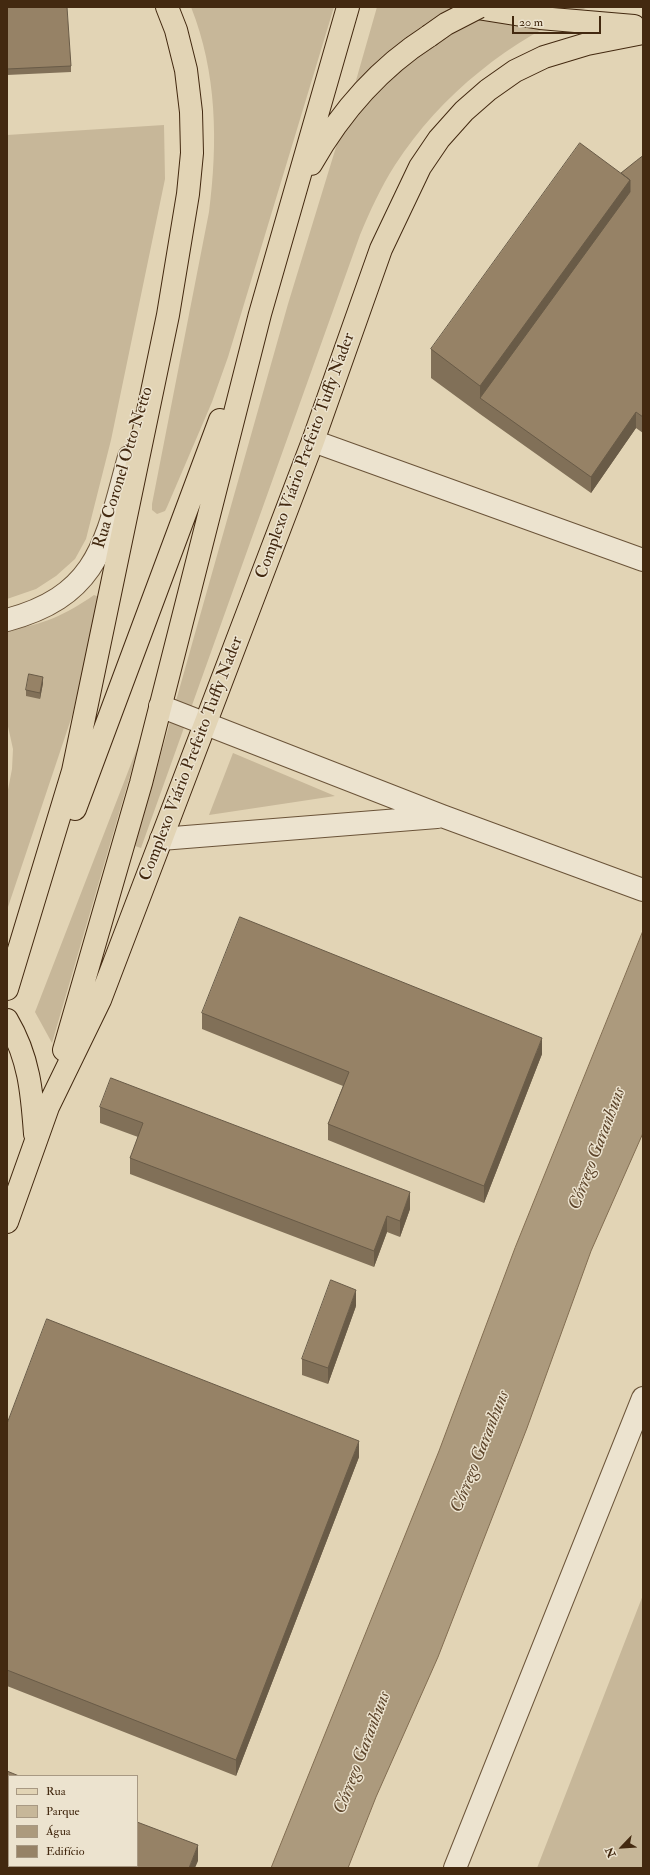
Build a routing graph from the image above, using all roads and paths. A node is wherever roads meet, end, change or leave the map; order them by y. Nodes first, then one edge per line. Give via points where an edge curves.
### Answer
1 (167, 7) edge
2 (348, 7) edge
3 (471, 7) edge
4 (479, 7) edge
5 (643, 27) edge
6 (643, 33) edge
7 (291, 204) junction
8 (260, 314) junction
9 (168, 315) junction
10 (313, 441) junction
11 (643, 560) edge
12 (7, 620) edge
13 (160, 706) junction
14 (206, 724) junction
15 (442, 816) junction
16 (161, 839) junction
17 (642, 890) edge
18 (7, 989) edge
19 (7, 993) edge
20 (7, 1020) edge
21 (48, 1107) junction
22 (36, 1143) junction
23 (7, 1222) edge
24 (643, 1398) edge
25 (455, 1868) edge

1 - 9 main road via 186,70 192,153 188,194
2 - 7 main road, Complexo Viário Prefeito Tuffy Nader
3 - 5 main road via 540,18
4 - 7 main road, bridge via 428,36 366,89 323,143
6 - 10 main road, Complexo Viário Prefeito Tuffy Nader via 587,44 544,57 515,71 464,111 439,139 416,174 381,249
7 - 8 main road, Complexo Viário Prefeito Tuffy Nader
8 - 13 main road, Complexo Viário Prefeito Tuffy Nader
8 - 19 main road, Complexo Viário Prefeito Tuffy Nader
9 - 12 street, Rua Coronel Otto Netto via 108,534 94,564 76,585 53,604
9 - 18 main road via 73,770
10 - 11 street
10 - 14 main road, Complexo Viário Prefeito Tuffy Nader
13 - 14 street
13 - 21 main road, Complexo Viário Prefeito Tuffy Nader via 139,791
14 - 15 street
14 - 16 main road, Complexo Viário Prefeito Tuffy Nader
15 - 16 street
15 - 17 street
16 - 21 main road, Complexo Viário Prefeito Tuffy Nader via 100,1000
20 - 22 main road via 14,1031 29,1071
21 - 22 main road
22 - 23 main road
24 - 25 street

